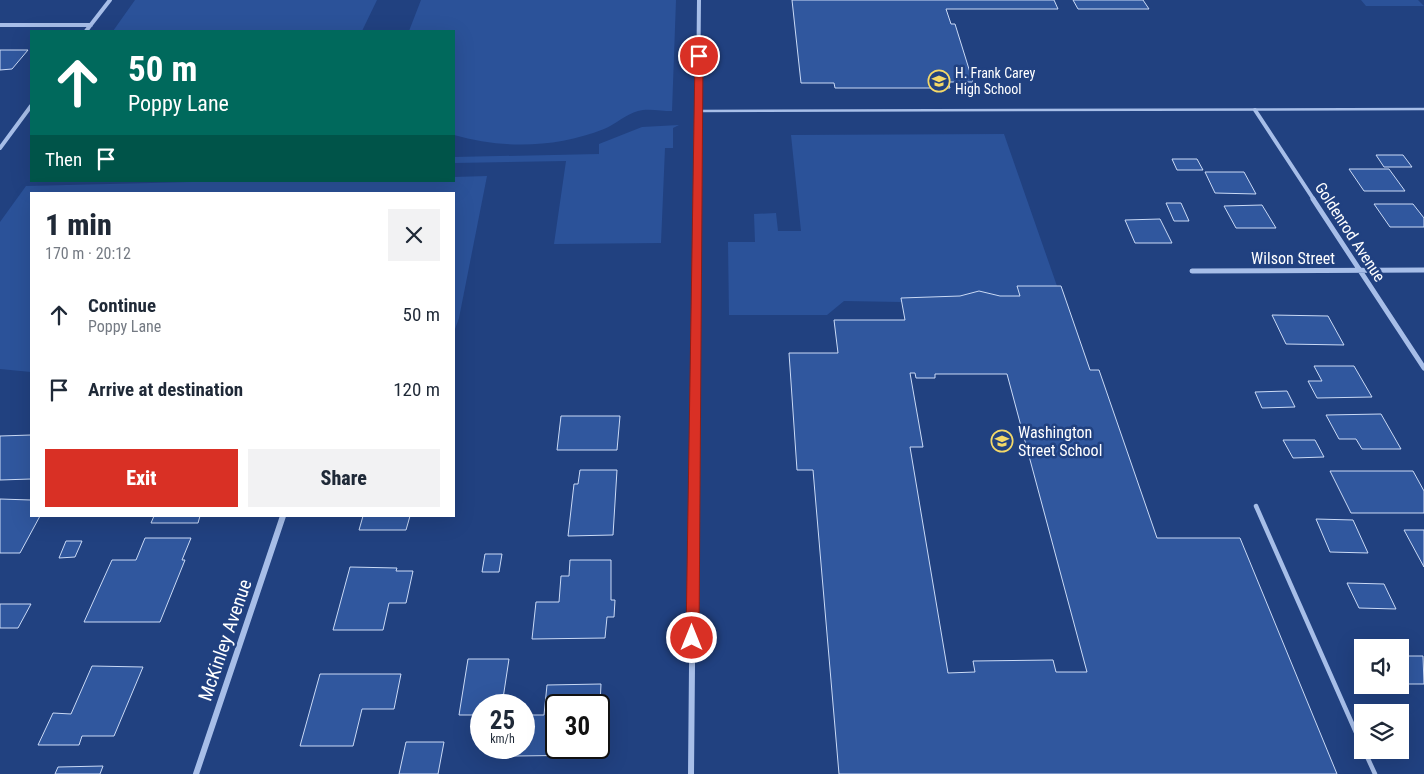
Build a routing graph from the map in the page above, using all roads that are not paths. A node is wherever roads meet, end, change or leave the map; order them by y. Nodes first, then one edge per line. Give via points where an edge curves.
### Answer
1 (110, 0) edge
2 (699, 0) edge
3 (0, 25) edge
4 (91, 25) junction
5 (87, 30) edge
6 (30, 107) edge
7 (1424, 109) edge
8 (1255, 110) junction
9 (698, 111) junction
10 (0, 148) edge
11 (1360, 270) junction
12 (1424, 270) edge
13 (1192, 271) dead end
14 (1424, 368) edge
15 (1256, 506) dead end
16 (283, 517) edge
17 (1354, 728) edge
18 (1368, 759) edge
19 (196, 774) edge
20 (691, 774) edge
21 (1375, 774) edge

1 - 4 street
2 - 9 street
3 - 4 street
4 - 5 street
6 - 10 street
7 - 8 lane
8 - 9 lane
8 - 11 street, Goldenrod Avenue
9 - 20 street
11 - 12 street, Wilson Street
11 - 13 street, Wilson Street
11 - 14 street, Goldenrod Avenue
15 - 17 lane
16 - 19 street, McKinley Avenue
18 - 21 lane

